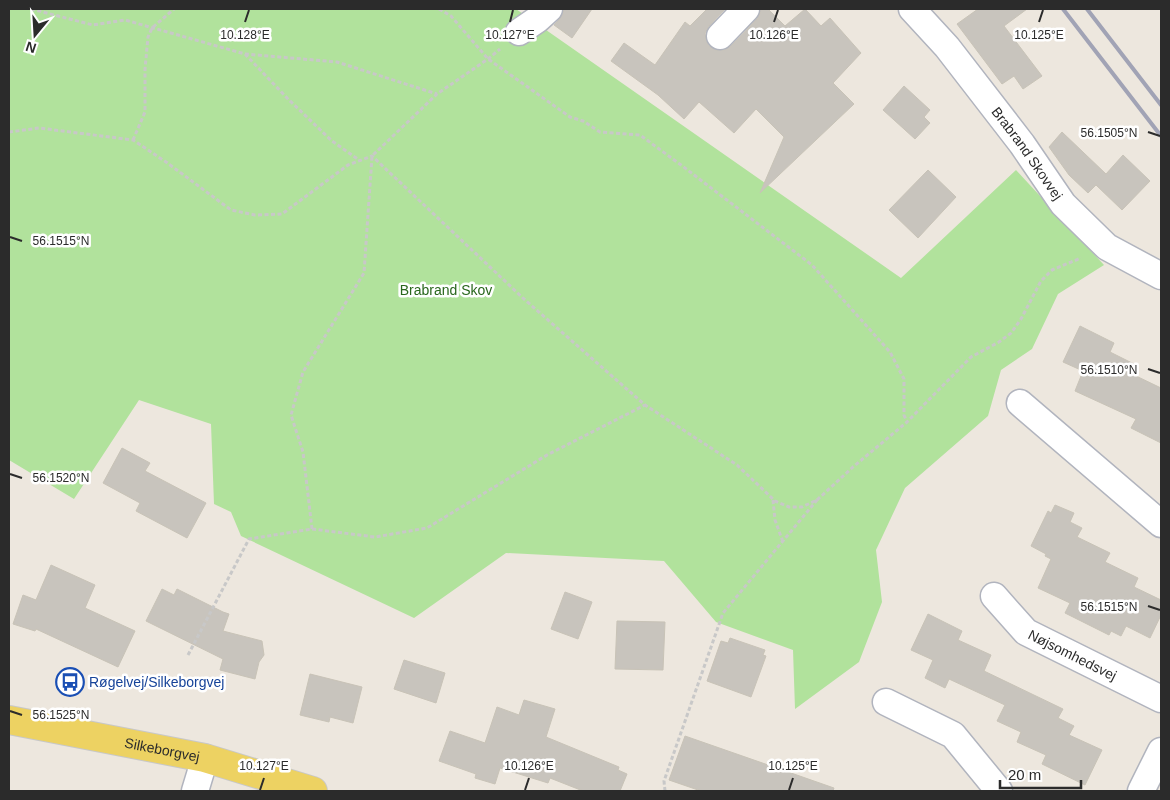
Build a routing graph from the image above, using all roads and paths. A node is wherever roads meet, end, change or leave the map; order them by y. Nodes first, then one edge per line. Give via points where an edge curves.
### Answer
1 (30, 9) edge
2 (174, 9) edge
3 (439, 9) edge
4 (548, 9) edge
5 (746, 9) edge
6 (912, 9) edge
7 (152, 28) junction
8 (519, 32) joint
9 (720, 36) dead end
10 (245, 54) junction
11 (488, 59) junction
12 (438, 94) junction
13 (9, 132) edge
14 (133, 140) junction
15 (372, 156) junction
16 (359, 160) junction
17 (1107, 247) junction
18 (1161, 276) edge
19 (1020, 403) dead end
20 (645, 405) junction
21 (907, 422) junction
22 (773, 499) junction
23 (818, 500) junction
24 (1161, 524) edge
25 (312, 529) junction
26 (782, 542) junction
27 (994, 596) dead end
28 (188, 655) dead end
29 (1161, 698) edge
30 (886, 702) dead end
31 (9, 720) edge
32 (1160, 757) edge
33 (205, 758) junction
34 (195, 791) edge
35 (313, 791) edge
36 (665, 791) edge
37 (999, 791) edge
38 (1141, 791) edge

1 - 7 path via 93,26 125,20
2 - 7 path
3 - 11 path via 451,16
4 - 8 street
5 - 9 street
6 - 17 street, Brabrand Skovvej via 947,47 1063,204
7 - 10 path
7 - 14 path via 145,69 145,112
8 - 11 path
10 - 12 path via 337,62
10 - 16 path via 332,141
11 - 12 path
11 - 21 path via 570,117 600,132 640,135 812,265 890,352 904,379 904,415
12 - 15 path
13 - 14 path via 39,128
14 - 16 path via 231,210 255,215 282,214
15 - 16 path
15 - 20 path via 524,299
15 - 25 path via 364,273 303,372 291,415 303,452
17 - 18 street, Brabrand Skovvej
17 - 21 path via 1052,270 1041,281 1011,333 971,357
19 - 24 street
20 - 22 path via 737,465
20 - 25 path via 547,455 426,528 375,537
21 - 23 path
22 - 23 path via 789,508
22 - 26 path via 774,520
23 - 26 path
25 - 28 path via 249,539
26 - 36 path via 723,613 664,781
27 - 29 street, Nøjsomhedsvej via 1026,632
30 - 37 street via 953,735
31 - 33 main road, Silkeborgvej
32 - 38 street
33 - 34 street
33 - 35 main road, Silkeborgvej

